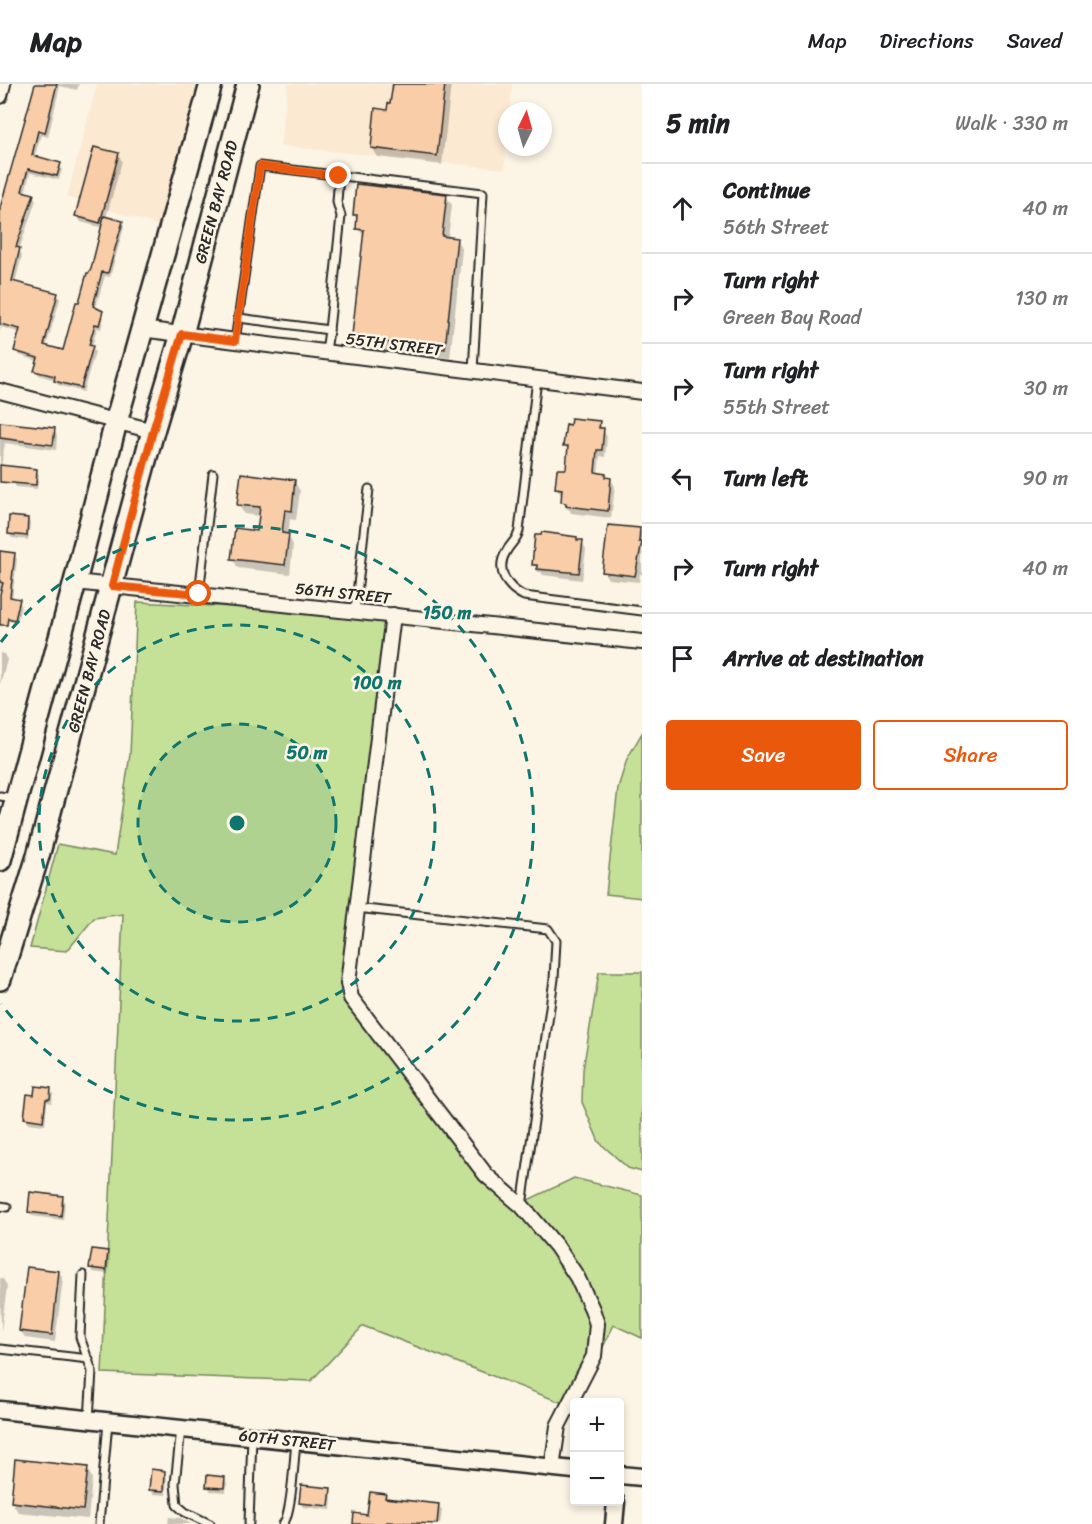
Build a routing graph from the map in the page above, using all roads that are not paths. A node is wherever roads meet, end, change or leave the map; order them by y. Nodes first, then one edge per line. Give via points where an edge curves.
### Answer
1 (3, 84) edge
2 (211, 84) edge
3 (248, 84) edge
4 (0, 96) edge
5 (339, 176) junction
6 (239, 318) junction
7 (141, 329) junction
8 (329, 330) junction
9 (182, 334) junction
10 (235, 341) junction
11 (327, 352) junction
12 (473, 371) junction
13 (537, 379) junction
14 (0, 392) edge
15 (642, 392) edge
16 (116, 422) junction
17 (153, 431) junction
18 (213, 474) dead end
19 (369, 489) dead end
20 (75, 582) junction
21 (112, 586) junction
22 (199, 594) junction
23 (355, 611) junction
24 (642, 611) edge
25 (393, 615) junction
26 (642, 642) edge
27 (8, 797) edge
28 (0, 860) edge
29 (356, 908) junction
30 (0, 979) edge
31 (522, 1206) junction
32 (83, 1275) dead end
33 (0, 1349) edge
34 (89, 1359) junction
35 (0, 1410) edge
36 (89, 1419) junction
37 (108, 1422) junction
38 (181, 1429) junction
39 (252, 1436) junction
40 (296, 1441) junction
41 (552, 1468) junction
42 (570, 1470) edge
43 (624, 1475) edge
44 (642, 1477) edge
45 (616, 1506) edge
46 (99, 1524) edge
47 (210, 1524) edge
48 (241, 1524) edge
49 (250, 1524) edge
50 (283, 1524) edge
51 (614, 1524) edge

1 - 4 street
2 - 7 main road
3 - 9 main road, GREEN BAY ROAD
5 - 6 lane via 260,166
5 - 8 lane via 337,202 341,216
5 - 12 lane via 483,193
6 - 8 lane
6 - 10 lane
7 - 9 street, 55TH STREET
7 - 16 main road
8 - 11 lane
9 - 10 street, 55TH STREET
9 - 17 main road, GREEN BAY ROAD
10 - 11 street, 55TH STREET
11 - 12 street, 55TH STREET
12 - 13 street, 55TH STREET
13 - 15 street, 55TH STREET
13 - 24 lane via 519,531 504,557 504,577 524,596
14 - 16 street
16 - 17 street
16 - 20 main road
17 - 21 main road, GREEN BAY ROAD
18 - 22 lane
19 - 23 lane
20 - 21 street, 56TH STREET
20 - 27 main road
21 - 22 street, 56TH STREET
21 - 30 main road, GREEN BAY ROAD
22 - 23 street, 56TH STREET
23 - 25 street, 56TH STREET
25 - 26 street, 56TH STREET
25 - 29 street
27 - 28 main road
29 - 31 street via 348,983 351,998 486,1175
29 - 31 lane via 548,929 556,941
31 - 41 street via 577,1277 597,1324 594,1356 558,1426
32 - 34 lane via 80,1338
33 - 34 lane
34 - 36 lane
35 - 36 street, 60TH STREET
36 - 37 street, 60TH STREET
37 - 38 street, 60TH STREET
37 - 46 lane
38 - 39 street, 60TH STREET
38 - 47 lane via 175,1484 177,1505
39 - 40 street, 60TH STREET
39 - 49 lane
40 - 41 street, 60TH STREET
40 - 50 lane via 289,1507
41 - 42 street, 60TH STREET
43 - 44 street
45 - 51 street
48 - 49 lane

